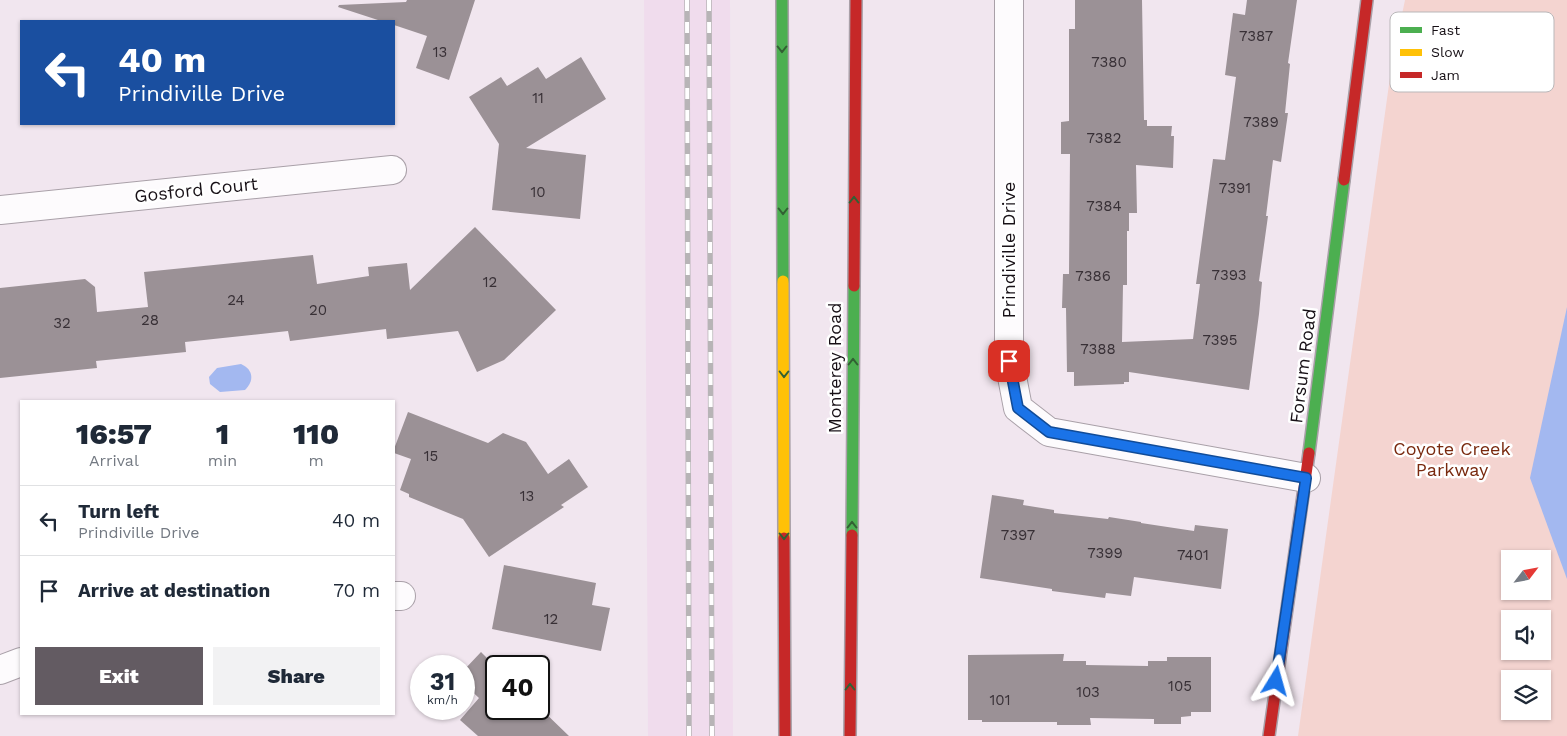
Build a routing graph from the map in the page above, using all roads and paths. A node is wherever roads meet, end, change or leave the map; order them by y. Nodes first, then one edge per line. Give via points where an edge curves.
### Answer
1 (782, 0) edge
2 (856, 0) edge
3 (1009, 0) edge
4 (1367, 0) edge
5 (392, 170) dead end
6 (0, 210) edge
7 (1306, 478) junction
8 (20, 662) edge
9 (0, 670) edge
10 (785, 736) edge
11 (850, 736) edge
12 (1268, 736) edge

1 -> 10 main road
11 -> 2 main road, Monterey Road
3 - 7 street, Prindiville Drive via 1009,361 1018,408 1049,432
4 - 7 main road, Forsum Road
5 - 6 street, Gosford Court
7 - 12 main road, Forsum Road
8 - 9 street

